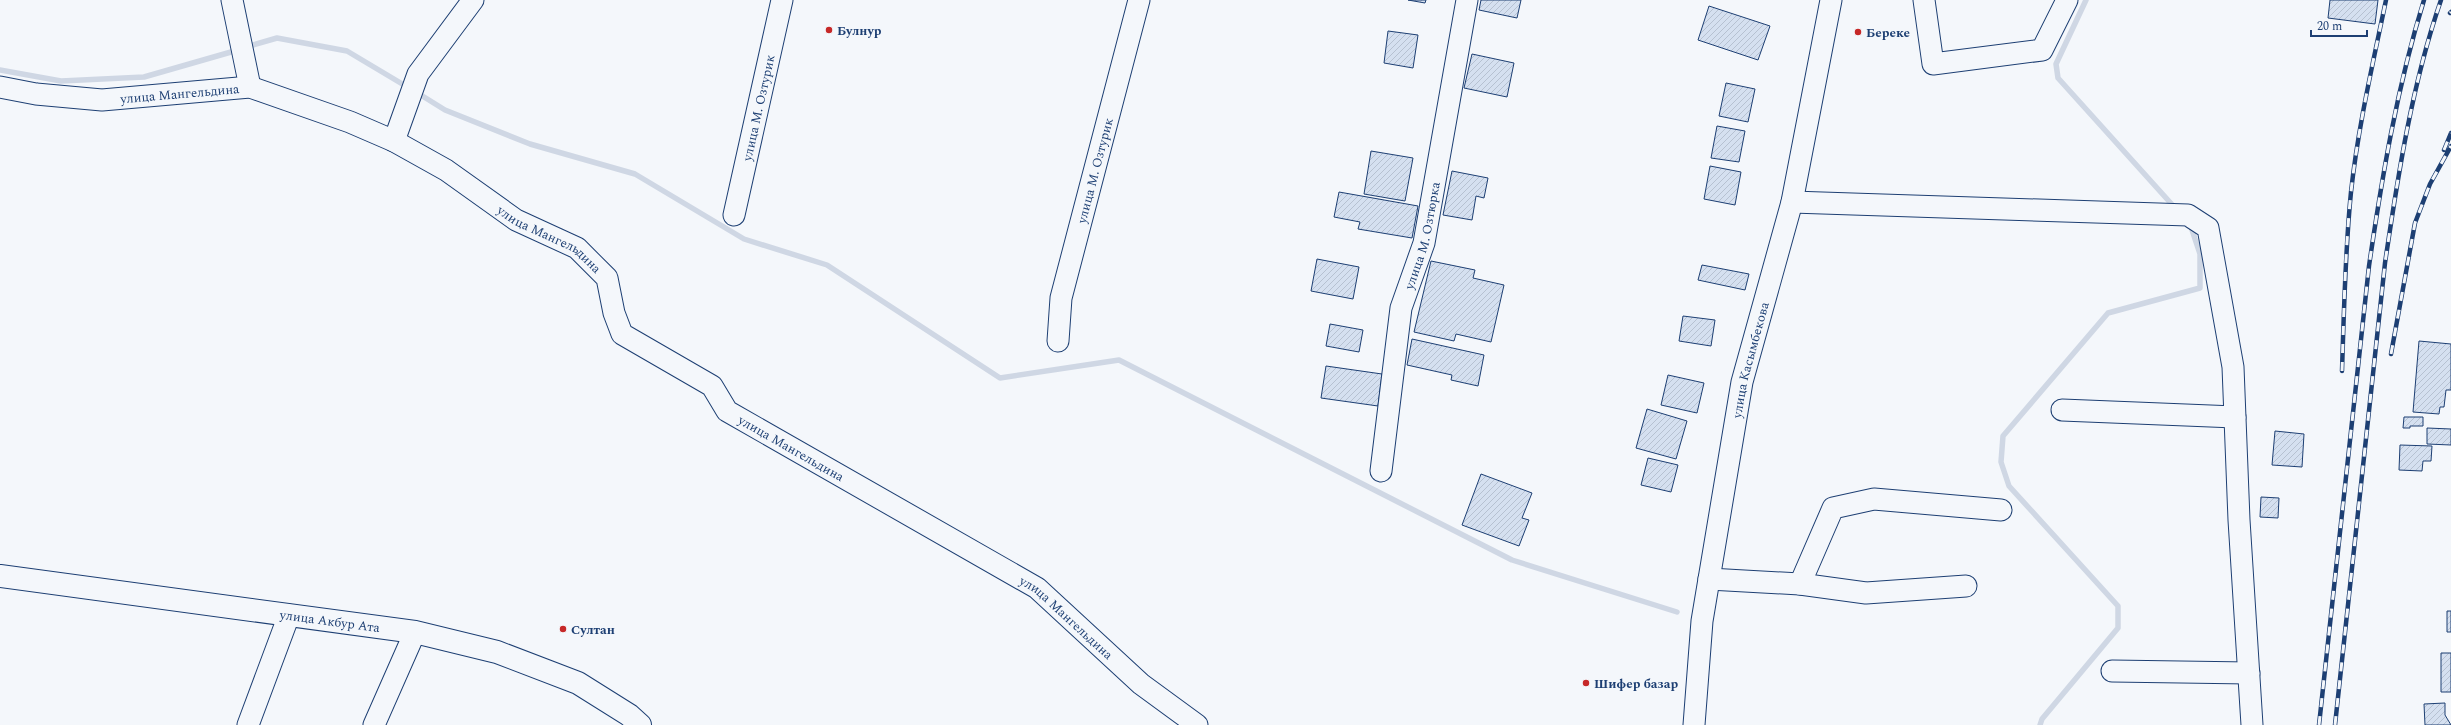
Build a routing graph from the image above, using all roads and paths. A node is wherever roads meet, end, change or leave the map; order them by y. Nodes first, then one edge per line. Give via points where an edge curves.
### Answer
1 (232, 0) edge
2 (473, 0) edge
3 (782, 0) edge
4 (1138, 0) edge
5 (1467, 0) edge
6 (1831, 0) edge
7 (1924, 0) edge
8 (2068, 0) edge
9 (0, 87) edge
10 (250, 87) junction
11 (394, 141) junction
12 (1792, 202) junction
13 (734, 215) dead end
14 (1058, 341) dead end
15 (2062, 410) dead end
16 (2235, 417) junction
17 (1381, 471) dead end
18 (2001, 510) dead end
19 (0, 576) edge
20 (1709, 579) junction
21 (1800, 584) junction
22 (1966, 586) dead end
23 (289, 615) junction
24 (414, 632) junction
25 (2112, 671) dead end
26 (2249, 673) junction
27 (248, 725) edge
28 (374, 725) edge
29 (640, 725) edge
30 (1197, 725) edge
31 (1694, 725) edge
32 (2252, 725) edge

1 - 10 street
2 - 11 street via 418,74
3 - 13 street, улица М. Озтурик
4 - 14 street, улица М. Озтурик via 1061,298
5 - 17 street, улица М. Озтюрка via 1424,243 1401,308
6 - 12 street, улица Касымбекова
7 - 8 street via 1933,64 2042,50
9 - 10 street, улица Мангельдина via 102,100
10 - 11 street, улица Мангельдина via 350,122
11 - 30 street, улица Мангельдина via 446,170 516,220 577,248 607,278 614,313 622,334 712,386 727,411 1037,588 1141,684
12 - 16 street via 2188,215 2208,228 2233,367
12 - 20 street, улица Касымбекова via 1742,382
15 - 16 street
16 - 26 street
18 - 21 street via 1874,499 1833,508
19 - 23 main road, улица Акбур Ата
20 - 21 street
20 - 31 street, улица Касымбекова via 1702,621
21 - 22 street via 1866,593
23 - 24 main road, улица Акбур Ата
23 - 27 street
24 - 28 street
24 - 29 main road, улица Акбур Ата via 497,652 578,683 629,715
25 - 26 street
26 - 32 street

